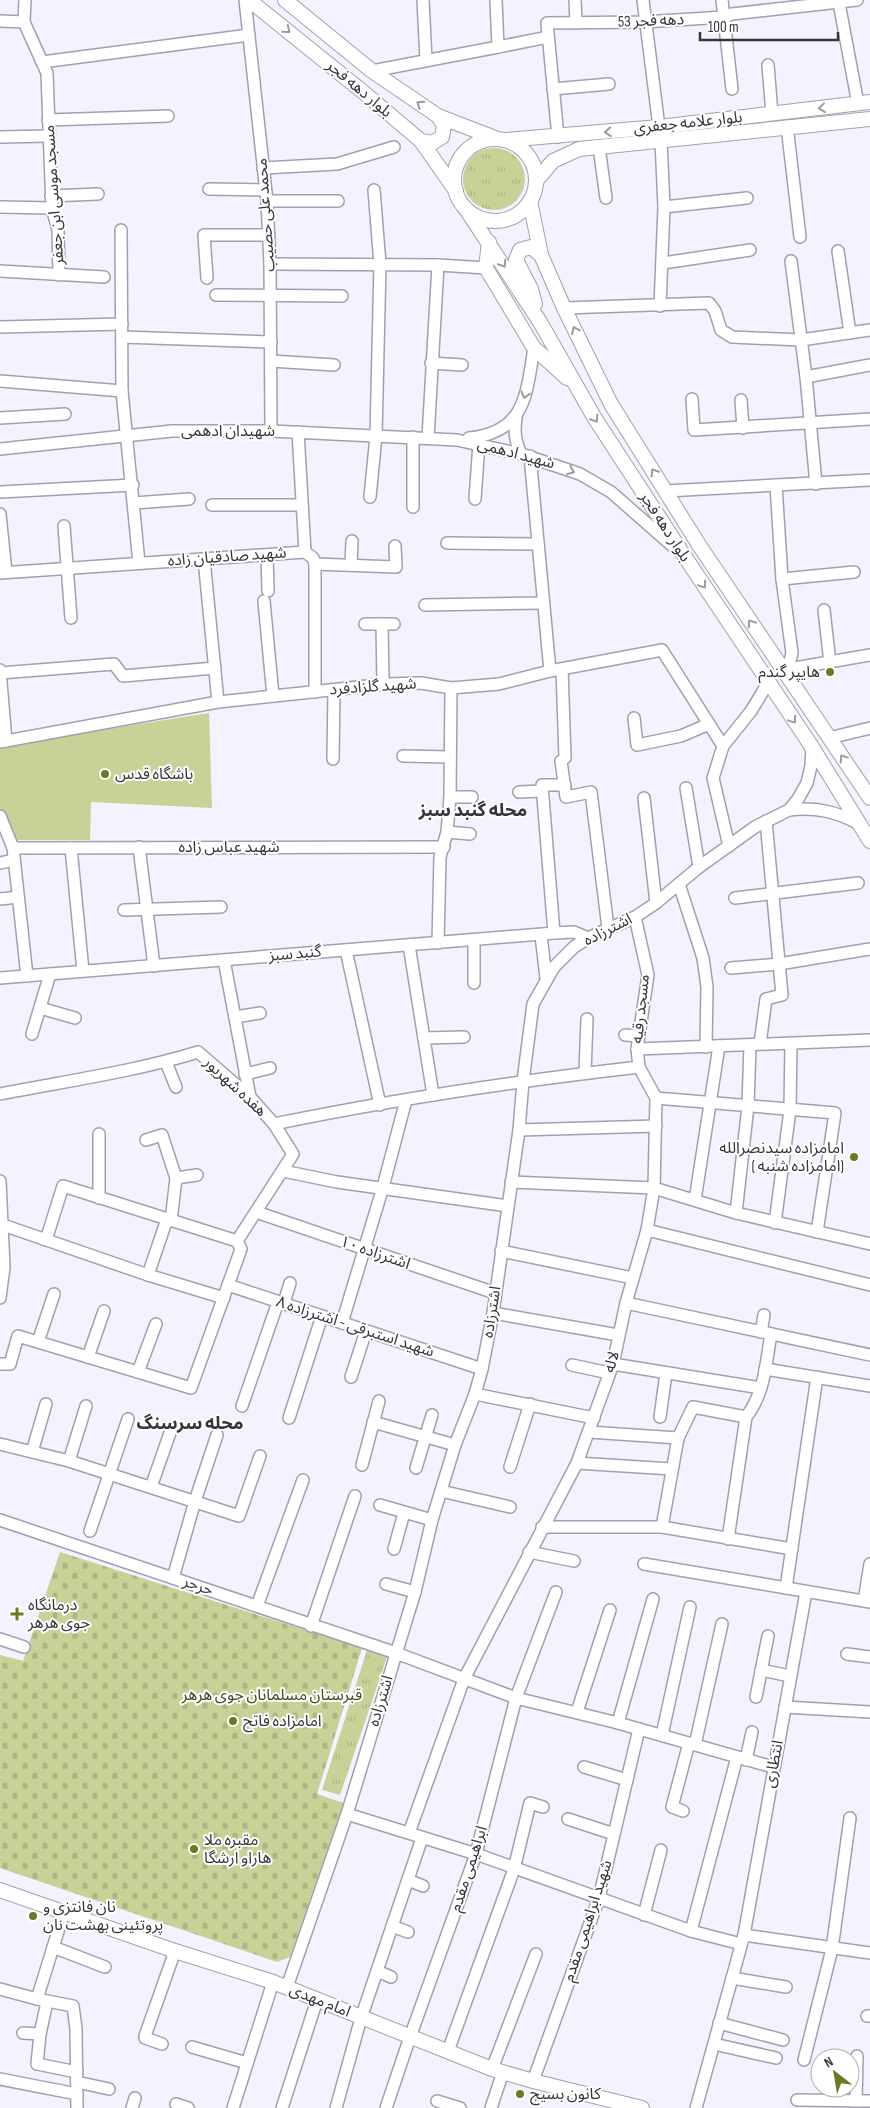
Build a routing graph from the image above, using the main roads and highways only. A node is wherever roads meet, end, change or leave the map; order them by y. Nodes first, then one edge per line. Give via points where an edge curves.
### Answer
1 (249, 0) edge
2 (285, 0) edge
3 (864, 103) edge
4 (772, 114) junction
5 (438, 116) junction
6 (870, 119) edge
7 (781, 127) junction
8 (660, 134) junction
9 (501, 139) junction
10 (421, 141) junction
11 (536, 181) junction
12 (456, 191) junction
13 (530, 201) junction
14 (466, 209) junction
15 (489, 242) junction
16 (541, 254) junction
17 (540, 322) junction
18 (577, 387) junction
19 (865, 783) edge
20 (870, 798) edge
21 (870, 841) edge
22 (0, 1890) edge
23 (618, 2105) edge
24 (642, 2108) edge

1 -> 10 main road, بلوار دهه فجر
5 -> 2 main road, بلوار دهه فجر via 372,71
3 -> 4 main road, بلوار علامه جعفری
4 - 7 main road
4 - 8 main road, بلوار علامه جعفری
5 - 9 main road, بلوار دهه فجر
5 - 10 main road via 444,126 442,137 432,143
6 - 7 main road, بلوار علامه جعفری
7 - 8 main road, بلوار علامه جعفری
8 -> 9 main road, بلوار علامه جعفری
8 - 11 main road, بلوار علامه جعفری via 579,149 553,160
9 - 11 main road via 516,144 528,156
9 - 12 main road via 474,144 466,151 455,170
10 - 12 main road, بلوار دهه فجر
11 - 13 main road
12 - 14 main road
13 - 14 main road via 515,215 500,220 484,219
13 - 16 main road, بلوار دهه فجر
14 - 15 main road, بلوار دهه فجر
15 -> 17 main road, بلوار دهه فجر
15 - 18 main road via 486,268 534,348
16 - 17 main road via 531,247 520,250 516,260
19 -> 16 main road, بلوار دهه فجر via 782,670 611,404
17 - 18 main road, بلوار دهه فجر
18 -> 21 main road, بلوار دهه فجر
19 - 20 main road, بلوار دهه فجر
22 - 23 main road, امام مهدی via 287,1987 498,2070
23 - 24 main road, امام مهدی

